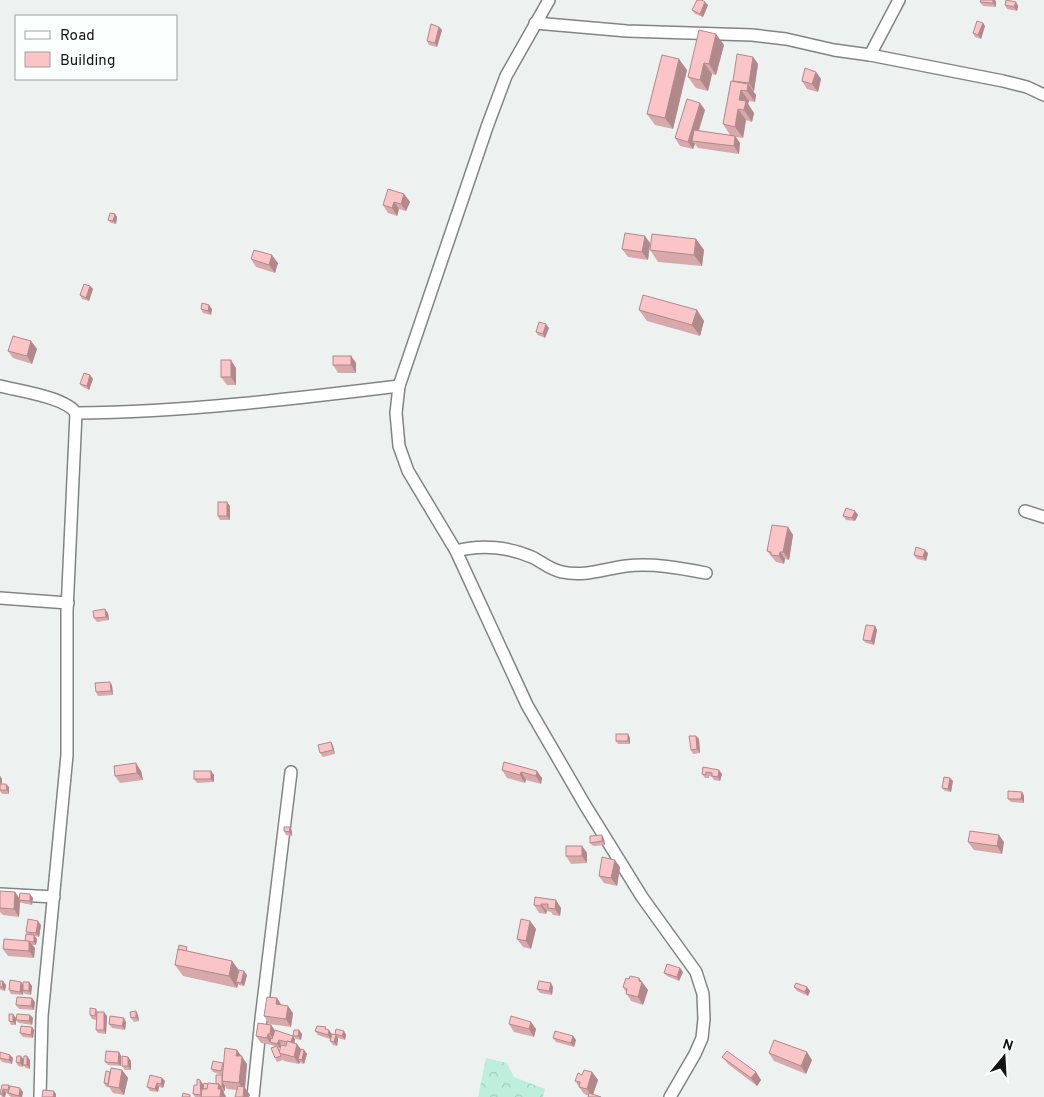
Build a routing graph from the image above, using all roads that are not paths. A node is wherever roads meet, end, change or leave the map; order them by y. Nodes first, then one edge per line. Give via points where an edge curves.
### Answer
1 (548, 0) edge
2 (899, 0) edge
3 (535, 23) junction
4 (870, 54) junction
5 (1044, 95) edge
6 (0, 386) edge
7 (399, 386) junction
8 (76, 413) junction
9 (1025, 511) dead end
10 (1044, 517) edge
11 (456, 551) junction
12 (706, 573) dead end
13 (0, 598) edge
14 (68, 603) junction
15 (291, 772) dead end
16 (0, 894) edge
17 (54, 897) junction
18 (40, 1097) edge
19 (253, 1097) edge
20 (670, 1097) edge

1 - 3 street
2 - 4 street
3 - 4 street via 627,31 752,35
3 - 7 street via 506,76 490,118
4 - 5 street via 1003,81
6 - 8 street via 58,401
7 - 8 street via 255,403
7 - 11 street via 396,413 400,446 408,472
8 - 14 street
9 - 10 street
11 - 12 street via 489,546 533,558 562,572 591,574 648,565
11 - 20 street via 532,714 642,897 696,972 703,994 702,1038
13 - 14 street
14 - 17 street via 67,755
15 - 19 street
16 - 17 street
17 - 18 street via 42,1016

